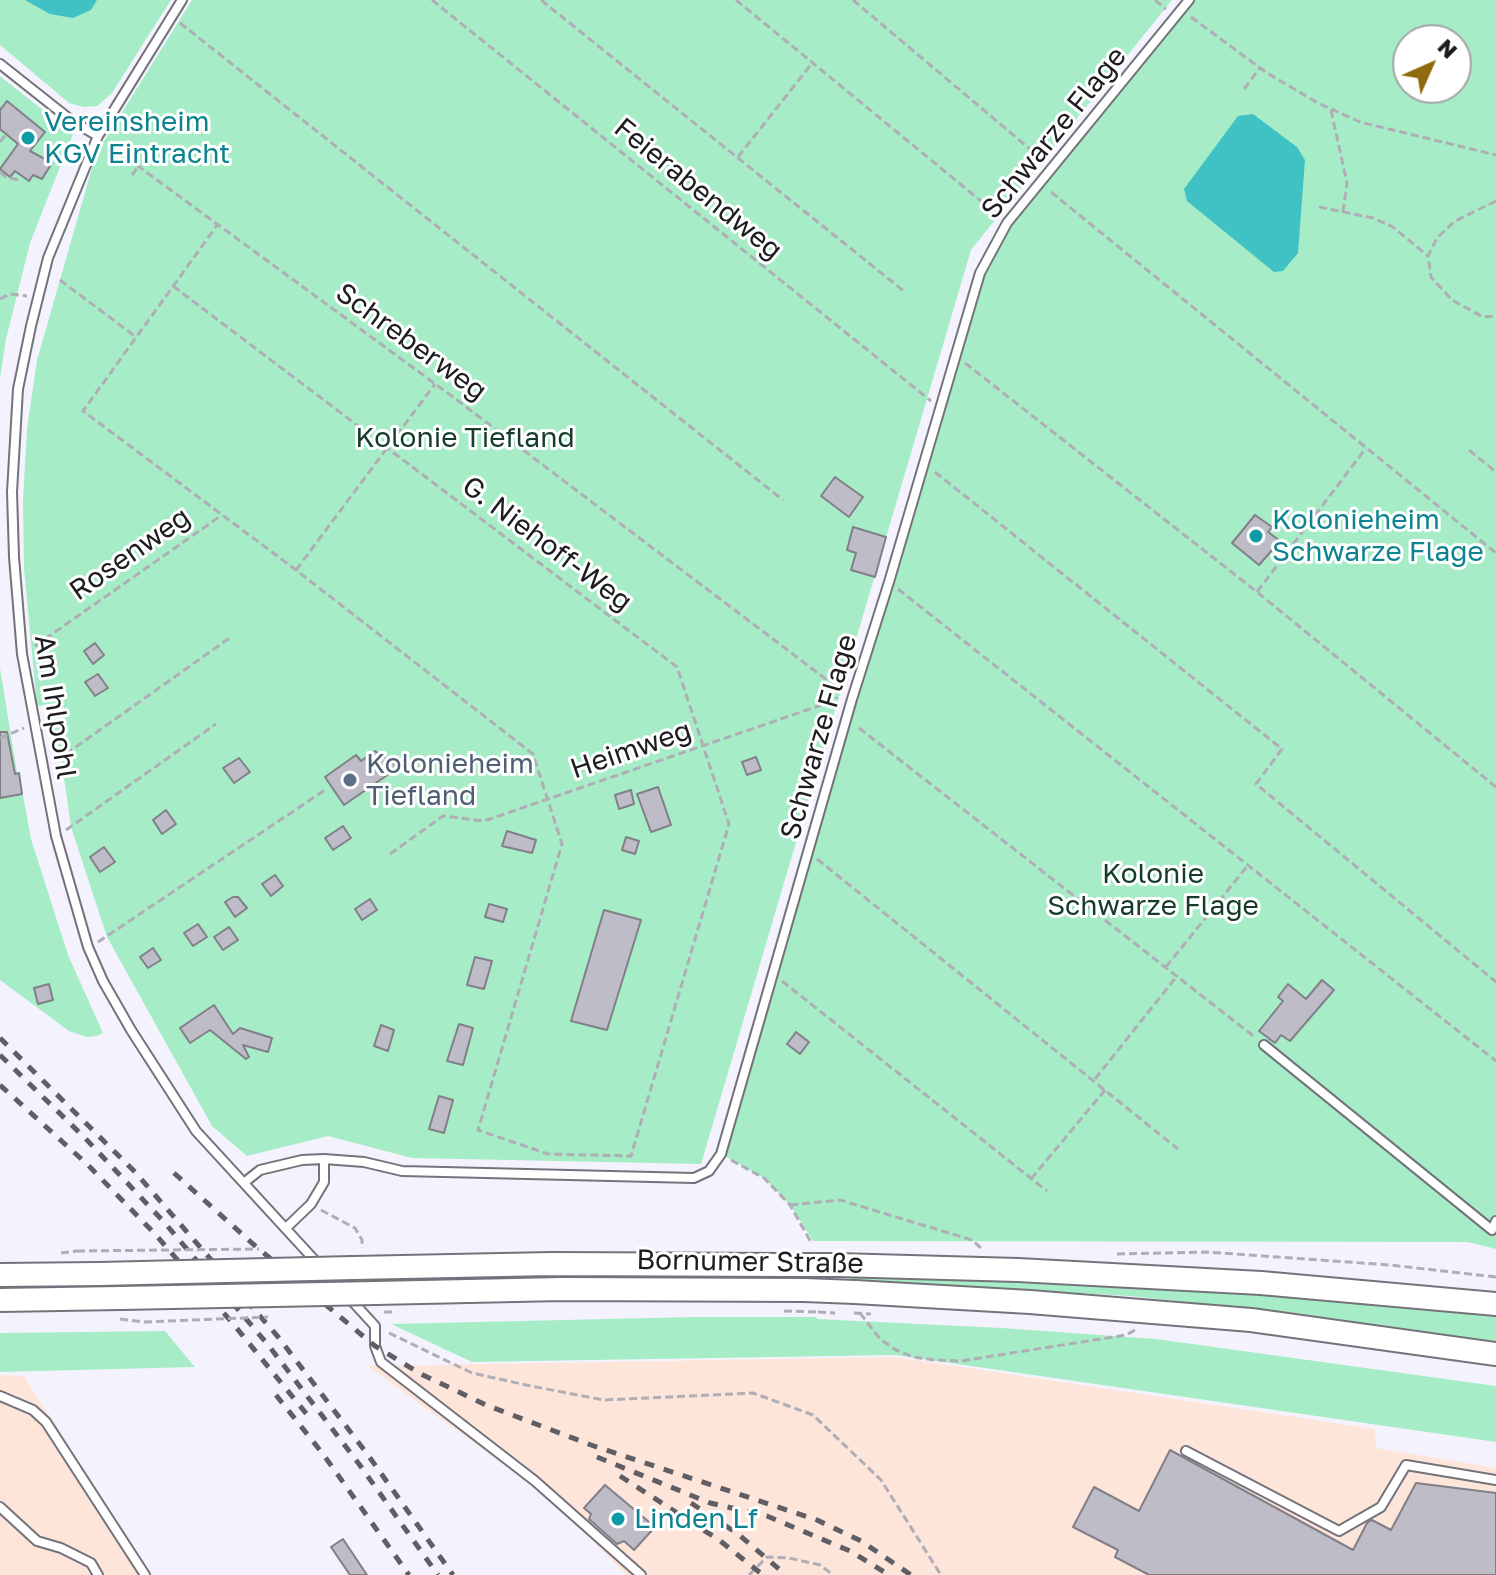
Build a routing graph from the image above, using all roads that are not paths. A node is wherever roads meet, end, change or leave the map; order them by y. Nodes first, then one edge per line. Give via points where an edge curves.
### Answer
1 (182, 0) edge
2 (1189, 0) edge
3 (0, 64) edge
4 (98, 136) junction
5 (1264, 1045) road end
6 (324, 1159) junction
7 (245, 1182) junction
8 (1496, 1221) edge
9 (286, 1228) junction
10 (0, 1275) edge
11 (0, 1300) edge
12 (1496, 1304) edge
13 (1496, 1354) edge
14 (0, 1396) edge
15 (1186, 1451) dead end
16 (1496, 1480) edge
17 (0, 1507) edge
18 (98, 1575) edge
19 (145, 1575) edge
20 (641, 1575) edge

1 - 4 lane, Am Ihlpohl
2 - 6 lane, Schwarze Flage via 1007,223 980,273 721,1154 709,1171 694,1178 402,1171
3 - 4 lane
4 - 7 lane, Am Ihlpohl via 54,241 18,389 12,492 22,654 56,836 88,947 117,1006 179,1106
5 - 8 lane via 1492,1230
6 - 7 lane via 260,1170
6 - 9 lane via 324,1182
7 - 9 lane, Am Ihlpohl
9 - 20 lane, Am Ihlpohl via 375,1326 381,1362 535,1481
10 - 12 main road, Bornumer Straße, bridge via 358,1258 837,1265 1261,1283
11 - 13 main road, Bornumer Straße, bridge via 562,1289 804,1290 1251,1320
14 - 19 lane via 33,1410 46,1422
15 - 16 lane via 1339,1531 1381,1507 1406,1465
17 - 18 lane via 37,1541 91,1563

